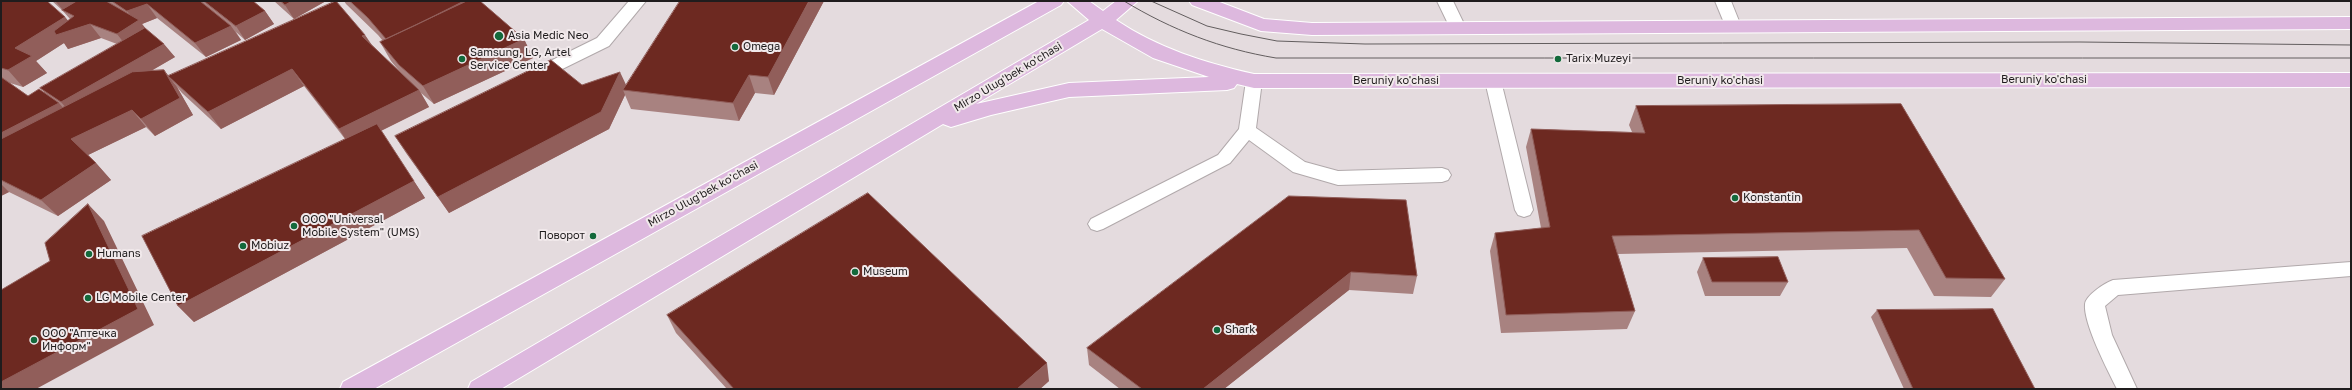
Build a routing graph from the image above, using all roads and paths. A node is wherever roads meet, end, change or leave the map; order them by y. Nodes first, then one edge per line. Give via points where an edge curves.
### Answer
1 (638, 1) edge
2 (1054, 1) edge
3 (1077, 1) edge
4 (1128, 1) edge
5 (1199, 1) edge
6 (1445, 1) edge
7 (1723, 1) edge
8 (1102, 21) junction
9 (2351, 24) edge
10 (1733, 26) junction
11 (1458, 28) junction
12 (2351, 80) edge
13 (1254, 81) junction
14 (1493, 81) junction
15 (519, 83) edge
16 (1247, 130) junction
17 (912, 133) junction
18 (1442, 175) dead end
19 (1524, 210) dead end
20 (1097, 224) dead end
21 (2351, 268) edge
22 (352, 389) edge
23 (480, 389) edge
24 (2127, 389) edge

1 - 15 lane via 603,42
2 - 22 main road, Mirzo Ulug'bek ko'chasi
3 - 8 main road, Beruniy ko'chasi
4 - 8 main road, Mirzo Ulug'bek ko'chasi
5 - 11 main road via 1260,25 1312,29
6 - 11 lane
7 - 10 lane
8 - 13 main road, Beruniy ko'chasi via 1136,43 1169,58 1211,72
8 - 17 main road, Mirzo Ulug'bek ko'chasi
9 - 10 main road
10 - 11 main road
12 - 14 main road, Beruniy ko'chasi
13 - 14 main road, Beruniy ko'chasi
13 - 16 lane
13 - 17 main road via 1068,90 988,108
14 - 19 lane
16 - 18 lane via 1298,167 1338,178
16 - 20 lane via 1224,159
17 - 23 main road, Mirzo Ulug'bek ko'chasi
21 - 24 lane via 2113,288 2095,304 2102,335

